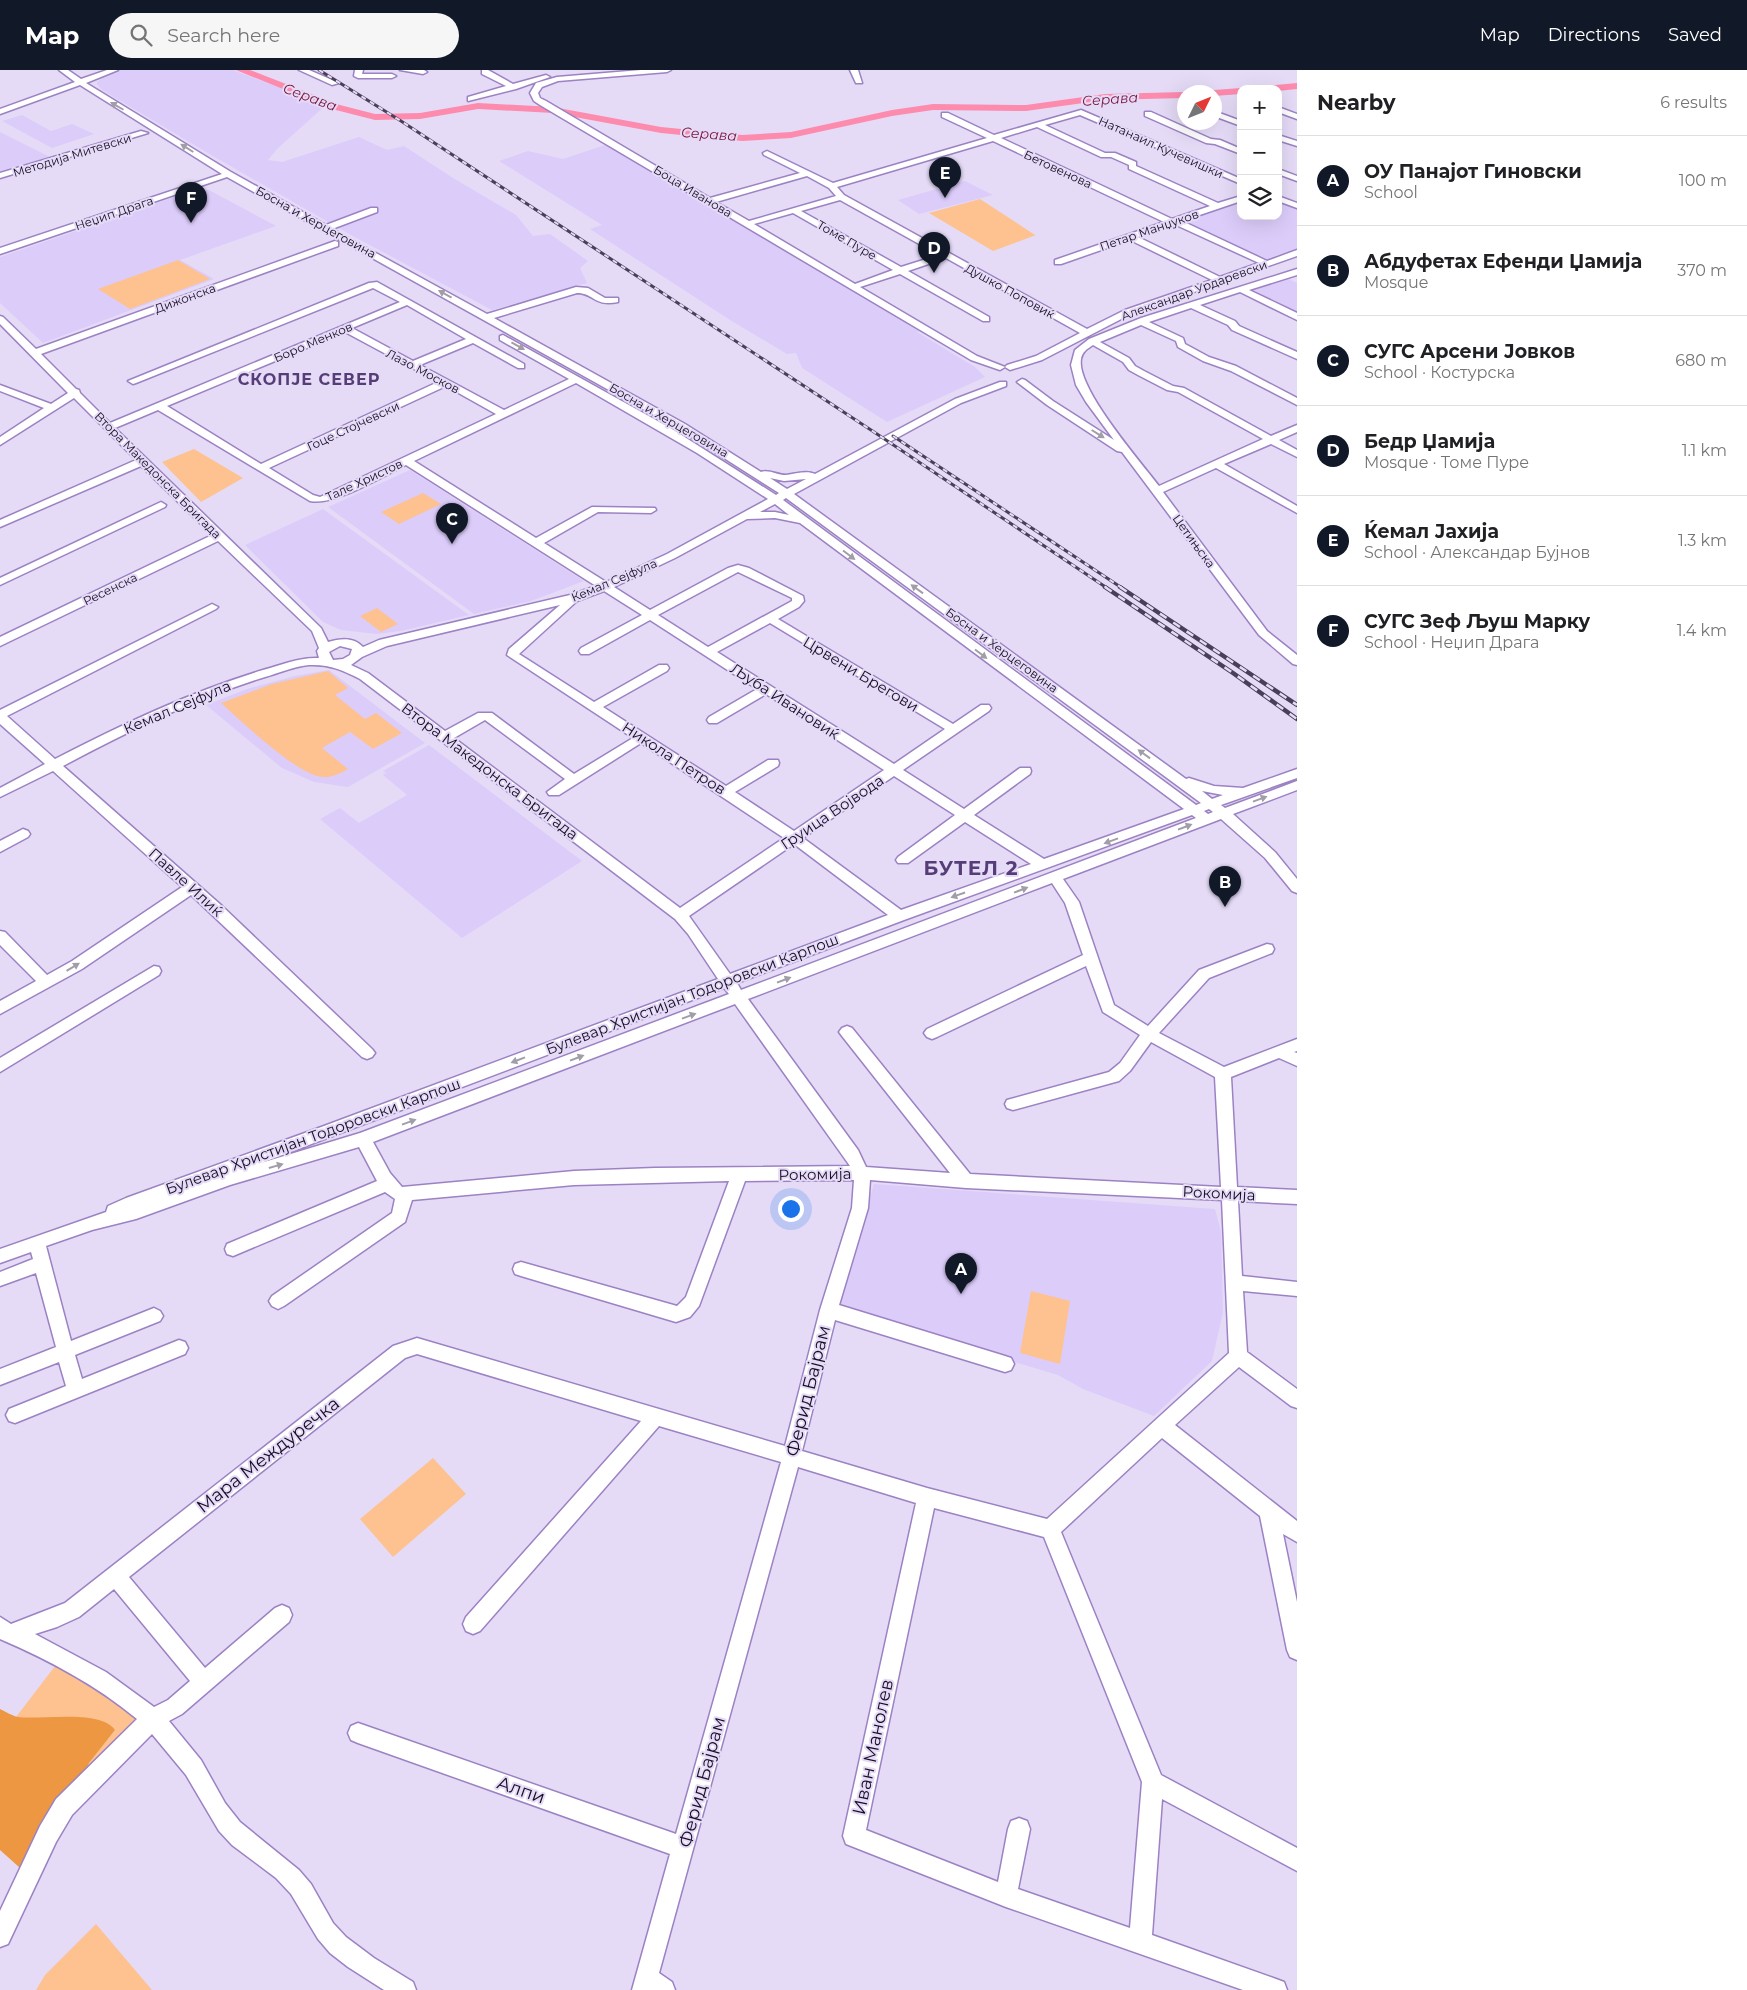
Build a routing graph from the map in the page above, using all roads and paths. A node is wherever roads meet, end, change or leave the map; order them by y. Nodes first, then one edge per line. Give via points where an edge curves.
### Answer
1 (303, 70) edge
2 (355, 70) edge
3 (359, 70) edge
4 (404, 70) edge
5 (534, 70) edge
6 (570, 70) edge
7 (666, 70) edge
8 (854, 70) edge
9 (111, 71) edge
10 (423, 72) dead end
11 (485, 72) dead end
12 (61, 74) edge
13 (392, 76) dead end
14 (544, 79) junction
15 (859, 81) dead end
16 (335, 83) dead end
17 (76, 84) junction
18 (513, 87) junction
19 (78, 94) dead end
20 (41, 97) junction
21 (102, 97) junction
22 (471, 99) dead end
23 (1282, 111) edge
24 (0, 112) edge
25 (1037, 114) dead end
26 (1148, 114) dead end
27 (945, 115) dead end
28 (1222, 116) edge
29 (1297, 117) edge
30 (1053, 120) junction
31 (1237, 122) edge
32 (1038, 125) junction
33 (1067, 126) dead end
34 (144, 133) junction
35 (994, 138) junction
36 (1282, 139) edge
37 (1209, 141) junction
38 (1282, 144) edge
39 (1297, 146) edge
40 (1237, 150) edge
41 (766, 153) dead end
42 (1237, 156) edge
43 (201, 172) dead end
44 (1282, 173) edge
45 (228, 174) junction
46 (806, 174) junction
47 (0, 176) edge
48 (1297, 179) edge
49 (1237, 180) edge
50 (218, 182) junction
51 (1287, 182) dead end
52 (832, 186) junction
53 (189, 187) junction
54 (841, 197) junction
55 (1237, 199) edge
56 (712, 200) junction
57 (1282, 200) edge
58 (1218, 206) junction
59 (1297, 206) edge
60 (374, 210) dead end
61 (794, 210) junction
62 (1173, 221) junction
63 (753, 222) junction
64 (326, 228) junction
65 (1130, 236) junction
66 (335, 244) junction
67 (0, 251) edge
68 (1297, 253) edge
69 (947, 255) junction
70 (1058, 262) dead end
71 (1267, 264) junction
72 (821, 265) junction
73 (900, 271) junction
74 (1297, 272) edge
75 (1220, 280) junction
76 (859, 284) junction
77 (1243, 290) junction
78 (615, 300) dead end
79 (407, 302) junction
80 (1193, 305) junction
81 (1297, 316) edge
82 (488, 317) junction
83 (0, 319) edge
84 (986, 319) dead end
85 (1142, 322) junction
86 (345, 328) junction
87 (1090, 337) junction
88 (473, 339) junction
89 (36, 353) junction
90 (1297, 356) edge
91 (976, 357) junction
92 (1039, 358) junction
93 (412, 365) junction
94 (521, 366) dead end
95 (1005, 367) junction
96 (989, 375) junction
97 (1023, 378) junction
98 (576, 379) junction
99 (133, 381) dead end
100 (445, 383) junction
101 (1005, 384) junction
102 (0, 388) edge
103 (76, 392) junction
104 (970, 395) junction
105 (1297, 402) edge
106 (1050, 403) junction
107 (160, 406) junction
108 (51, 408) junction
109 (1098, 412) junction
110 (502, 413) junction
111 (1068, 415) junction
112 (109, 428) junction
113 (1297, 428) edge
114 (1271, 440) junction
115 (0, 442) edge
116 (1129, 453) junction
117 (1297, 454) edge
118 (406, 460) junction
119 (143, 461) junction
120 (840, 464) junction
121 (1216, 464) junction
122 (261, 468) junction
123 (752, 470) junction
124 (744, 478) junction
125 (1157, 491) junction
126 (786, 493) junction
127 (774, 499) junction
128 (161, 505) dead end
129 (651, 510) dead end
130 (1297, 510) edge
131 (738, 518) junction
132 (823, 521) junction
133 (0, 524) edge
134 (810, 526) junction
135 (220, 536) junction
136 (537, 542) junction
137 (0, 582) edge
138 (605, 587) junction
139 (574, 598) junction
140 (212, 607) dead end
141 (651, 616) junction
142 (769, 618) junction
143 (317, 630) junction
144 (0, 642) edge
145 (353, 650) junction
146 (584, 651) dead end
147 (708, 652) junction
148 (330, 656) junction
149 (1297, 661) edge
150 (663, 668) dead end
151 (364, 676) junction
152 (766, 689) junction
153 (594, 707) junction
154 (985, 708) dead end
155 (0, 716) edge
156 (713, 720) dead end
157 (953, 729) junction
158 (445, 737) junction
159 (641, 738) junction
160 (773, 763) dead end
161 (56, 765) junction
162 (894, 770) junction
163 (1025, 771) dead end
164 (1168, 772) junction
165 (1297, 773) edge
166 (574, 780) junction
167 (1157, 784) junction
168 (1297, 786) edge
169 (1251, 790) junction
170 (554, 792) dead end
171 (726, 792) junction
172 (0, 793) edge
173 (1211, 804) junction
174 (1194, 810) junction
175 (1223, 813) junction
176 (964, 816) junction
177 (1206, 819) junction
178 (1160, 830) junction
179 (23, 834) dead end
180 (794, 838) junction
181 (0, 847) edge
182 (903, 860) dead end
183 (1043, 865) junction
184 (1055, 877) junction
185 (192, 888) junction
186 (1297, 888) edge
187 (680, 916) junction
188 (899, 916) junction
189 (0, 936) edge
190 (1267, 949) dead end
191 (1090, 958) junction
192 (154, 972) dead end
193 (727, 981) junction
194 (46, 983) junction
195 (739, 998) junction
196 (0, 1008) edge
197 (847, 1032) dead end
198 (932, 1033) dead end
199 (1149, 1034) junction
200 (1297, 1046) edge
201 (1279, 1052) junction
202 (367, 1053) dead end
203 (1297, 1060) edge
204 (0, 1066) edge
205 (1224, 1074) junction
206 (1013, 1104) dead end
207 (363, 1139) junction
208 (862, 1173) junction
209 (739, 1175) junction
210 (966, 1181) junction
211 (388, 1183) junction
212 (405, 1194) junction
213 (1230, 1194) junction
214 (1297, 1197) edge
215 (91, 1223) junction
216 (37, 1243) junction
217 (233, 1249) dead end
218 (0, 1256) edge
219 (43, 1263) junction
220 (521, 1269) dead end
221 (0, 1279) edge
222 (1235, 1283) junction
223 (1297, 1289) edge
224 (278, 1301) dead end
225 (829, 1310) junction
226 (154, 1316) dead end
227 (179, 1348) dead end
228 (67, 1351) junction
229 (1238, 1356) junction
230 (1004, 1364) dead end
231 (0, 1377) edge
232 (76, 1391) junction
233 (1297, 1400) edge
234 (15, 1415) dead end
235 (655, 1418) junction
236 (1162, 1426) junction
237 (792, 1457) junction
238 (927, 1497) junction
239 (1269, 1512) junction
240 (1050, 1529) junction
241 (1297, 1533) edge
242 (116, 1576) junction
243 (282, 1615) dead end
244 (473, 1624) dead end
245 (5, 1631) edge
246 (1297, 1650) edge
247 (204, 1681) junction
248 (151, 1720) junction
249 (358, 1732) dead end
250 (1153, 1782) junction
251 (1019, 1829) dead end
252 (684, 1848) junction
253 (1297, 1860) edge
254 (1006, 1896) junction
255 (0, 1936) edge
256 (1140, 1941) junction
257 (651, 1986) edge
258 (404, 1990) edge
259 (1276, 1990) edge

1 - 16 street
2 - 3 street
3 - 13 street via 358,76
4 - 10 street
5 - 14 street
6 - 14 street
7 - 14 street
8 - 15 street
9 - 12 street
9 - 17 street
9 - 21 street via 97,80 93,87
11 - 18 street
12 - 17 street
12 - 20 street via 58,84
14 - 18 street
14 - 56 street, Боца Иванова via 534,93 537,99 641,160 649,160
17 - 20 street
17 - 21 street, Босна и Херцеговина
17 - 34 street, Босна и Херцеговина
18 - 22 street
19 - 20 street
20 - 24 street
45 -> 21 street, Босна и Херцеговина
23 - 29 street
25 - 30 street
26 - 37 street
27 - 35 street, Бетовенова
28 - 31 street
30 - 32 street
30 - 33 street
30 - 49 street, Натанаил Кучевишки via 1081,112
32 - 35 street
32 - 58 street via 1133,164 1132,167
34 - 47 street, Методија Митевски
34 - 50 street, Босна и Херцеговина
35 - 52 street
35 - 62 street, Бетовенова
36 - 39 street
37 - 40 street
37 - 42 street via 1209,144
38 - 39 street
41 - 46 street
43 - 53 street
44 - 48 street
45 - 50 street
45 - 64 street, Босна и Херцеговина
46 - 52 street
46 - 56 street
48 - 51 street
50 - 53 street, Неџип Драга
50 - 66 street, Босна и Херцеговина
52 - 54 street, Душко Поповиќ
53 - 67 street, Неџип Драга
54 - 61 street
54 - 69 street, Душко Поповиќ
55 - 58 street, Петар Манџуков
56 - 63 street
56 - 72 street, Боца Иванова
57 - 59 street
58 - 62 street, Петар Манџуков
60 - 64 street
61 - 63 street
61 - 73 street, Томе Пуре
62 - 65 street, Петар Манџуков
62 - 71 street, Бетовенова
63 - 72 street
82 -> 64 street, Босна и Херцеговина
65 - 70 street, Петар Манџуков
65 - 75 street
66 - 89 street, Дижонска
66 -> 98 street, Босна и Херцеговина
68 - 71 street, Александар Урдаревски
69 - 73 street
69 - 87 street, Душко Поповиќ
71 - 75 street, Александар Урдаревски
72 - 76 street
72 - 91 street, Боца Иванова
73 - 76 street
73 - 84 street, Томе Пуре
74 - 77 street
75 - 87 street, Александар Урдаревски via 1128,312
76 - 91 street
77 - 80 street
77 - 81 street
78 - 82 street via 603,301 584,290 576,290
79 - 86 street, Боро Менков
79 - 88 street
79 - 99 street via 377,285 367,286
80 - 85 street
80 - 90 street via 1278,342
82 - 123 street, Босна и Херцеговина via 686,428
83 - 89 street, Втора Македонска Бригада
85 - 87 street
85 - 105 street via 1180,340 1181,345 1210,361 1233,368
86 - 93 street, Лазо Москов
86 - 107 street, Боро Менков
87 - 92 street, Александар Урдаревски
87 - 109 street, Цетињска via 1077,354 1076,364 1083,389
87 - 114 street, Душко Поповиќ via 1126,360 1132,368 1170,388 1181,390
88 - 93 street
88 - 94 street
89 - 103 street, Втора Македонска Бригада
91 - 95 street, Боца Иванова
91 - 96 street, Боца Иванова
92 - 95 street, Александар Урдаревски
92 - 97 street, Александар Урдаревски
93 - 100 street, Лазо Москов
95 - 96 street, Александар Урдаревски
95 - 97 street, Боца Иванова via 1019,370
96 - 101 street
96 - 104 street
97 - 101 street
97 - 106 street, Боца Иванова
98 - 110 street, Тале Христов
98 - 124 street, Босна и Херцеговина
100 - 110 street, Лазо Москов
100 - 122 street, Гоце Стојчевски
101 - 104 street
101 - 106 street
102 - 108 street
103 - 108 street
103 - 112 street, Втора Македонска Бригада
104 - 120 street
106 - 111 street
107 - 112 street, Боро Менков
107 - 122 street, Тале Христов
108 - 115 street
109 - 111 street via 1084,417
109 - 116 street, Цетињска
110 - 118 street, Тале Христов
111 -> 116 street
112 - 119 street, Втора Македонска Бригада
113 - 114 street
114 - 117 street, Душко Поповиќ
114 - 121 street
116 - 125 street, Цетињска
118 - 122 street, Тале Христов via 331,498 320,500 310,498
118 - 136 street, Љуба Ивановиќ
119 - 133 street
119 - 135 street, Втора Македонска Бригада
120 - 123 street via 796,478
120 - 126 street
120 - 132 street via 810,490 811,503
121 - 125 street
121 - 130 street
123 - 126 street, Босна и Херцеговина
124 - 127 street, Босна и Херцеговина
124 - 131 street via 750,496 748,505
125 - 149 street, Цетињска via 1248,614 1263,632
126 - 127 street
126 - 132 street, Босна и Херцеговина
127 - 131 street, Ќемал Сејфула
127 - 134 street, Босна и Херцеговина
128 - 137 street
129 - 136 street via 596,509
131 - 134 street via 774,515
131 - 138 street, Ќемал Сејфула via 671,556
164 -> 132 street, Босна и Херцеговина
134 -> 167 street, Босна и Херцеговина
135 - 143 street, Втора Македонска Бригада
135 - 144 street, Ресенска
136 - 138 street, Љуба Ивановиќ
138 - 139 street, Ќемал Сејфула
138 - 141 street, Љуба Ивановиќ
139 - 145 street, Ќемал Сејфула
139 - 153 street, Никола Петров via 512,655
140 - 155 street
141 - 142 street via 738,568 797,596 795,604
141 - 146 street
141 - 147 street, Љуба Ивановиќ
142 - 147 street
142 - 157 street, Црвени Брегови
143 - 145 street, Втора Македонска Бригада
143 - 148 street, Втора Македонска Бригада
145 - 148 street via 349,662
145 - 148 street via 333,644
145 - 151 street
147 - 152 street, Љуба Ивановиќ
148 - 151 street, Втора Македонска Бригада
148 - 161 street, Кемал Сејфула via 205,693 129,726
150 - 153 street
151 - 158 street, Втора Македонска Бригада
152 - 156 street
152 - 162 street, Љуба Ивановиќ
153 - 159 street, Никола Петров
154 - 157 street, Груица Војвода
155 - 161 street, Павле Илиќ
157 - 162 street, Груица Војвода
158 - 166 street via 482,716 488,716
158 - 187 street, Втора Македонска Бригада
159 - 166 street
159 - 171 street, Никола Петров
160 - 171 street
161 - 172 street, Кемал Сејфула
161 - 185 street, Павле Илиќ
162 - 176 street, Љуба Ивановиќ
162 - 180 street, Груица Војвода
163 - 176 street
164 - 169 street via 1213,790
164 - 173 street, Босна и Херцеговина
165 - 169 street, Булевар Христијан Тодоровски Карпош
166 - 170 street
167 - 174 street, Босна и Херцеговина
167 - 178 street via 1166,795 1168,804
175 -> 168 street
169 - 173 street, Булевар Христијан Тодоровски Карпош
171 - 180 street, Никола Петров
173 - 174 street, Булевар Христијан Тодоровски Карпош
173 - 175 street, Босна и Херцеговина
174 - 177 street, Босна и Херцеговина
174 - 178 street, Булевар Христијан Тодоровски Карпош
175 - 177 street
175 - 186 street, Босна и Херцеговина via 1270,855
176 - 182 street
176 - 183 street, Љуба Ивановиќ
178 -> 177 street
178 -> 183 street, Булевар Христијан Тодоровски Карпош
178 - 184 street, Булевар Христијан Тодоровски Карпош
179 - 181 street
180 - 187 street, Груица Војвода
180 - 188 street, Никола Петров
183 -> 188 street, Булевар Христијан Тодоровски Карпош
184 - 191 street via 1072,902
195 -> 184 street, Булевар Христијан Тодоровски Карпош
194 -> 185 street
185 - 202 street, Павле Илиќ
187 - 193 street
188 - 193 street, Булевар Христијан Тодоровски Карпош
189 - 194 street
190 - 199 street via 1204,974
191 - 198 street
191 - 199 street via 1108,1008
192 - 204 street
193 - 195 street
193 -> 215 street, Булевар Христијан Тодоровски Карпош via 330,1132 132,1203
194 - 196 street
207 -> 195 street, Булевар Христијан Тодоровски Карпош
195 - 208 street
197 - 210 street
199 - 205 street
199 - 206 street via 1114,1077
200 - 201 street
201 - 203 street
201 - 205 street
205 - 213 street
207 - 211 street
215 -> 207 street, Булевар Христијан Тодоровски Карпош via 136,1212 229,1179
208 - 209 street, Рокомија
208 - 210 street, Рокомија
208 - 225 street, Ферид Бајрам via 860,1208
209 - 212 street, Рокомија via 574,1178
209 - 220 street via 693,1301 686,1311 676,1314
210 - 213 street, Рокомија
211 - 212 street via 397,1193
211 - 217 street
212 - 224 street via 399,1217
213 - 214 street, Рокомија
213 - 222 street
215 - 216 street, Булевар Христијан Тодоровски Карпош
216 - 218 street, Булевар Христијан Тодоровски Карпош
216 - 219 street
219 - 221 street
219 - 228 street
222 - 223 street
222 - 229 street
225 - 230 street
225 - 237 street, Ферид Бајрам
226 - 228 street
227 - 232 street
228 - 231 street
228 - 232 street
229 - 233 street
229 - 236 street
232 - 234 street
235 - 237 street, Мара Междуречка
235 - 242 street, Мара Междуречка via 423,1347 410,1347
235 - 244 street
236 - 239 street
236 - 240 street
237 - 238 street
237 - 252 street, Ферид Бајрам
238 - 240 street
238 - 254 street, Иван Манолев via 854,1836
239 - 241 street
239 - 246 street
240 - 250 street
242 - 245 street via 63,1616
242 - 247 street
243 - 247 street
245 - 248 street via 91,1674
247 - 248 street via 175,1707
248 - 255 street via 64,1807
248 - 258 street via 176,1745 232,1829 299,1886 330,1936 348,1954
249 - 252 street, Алпи
250 - 253 street
250 - 256 street
251 - 254 street
252 - 257 street, Ферид Бајрам
254 - 256 street, Иван Манолев
256 - 259 street, Иван Манолев

